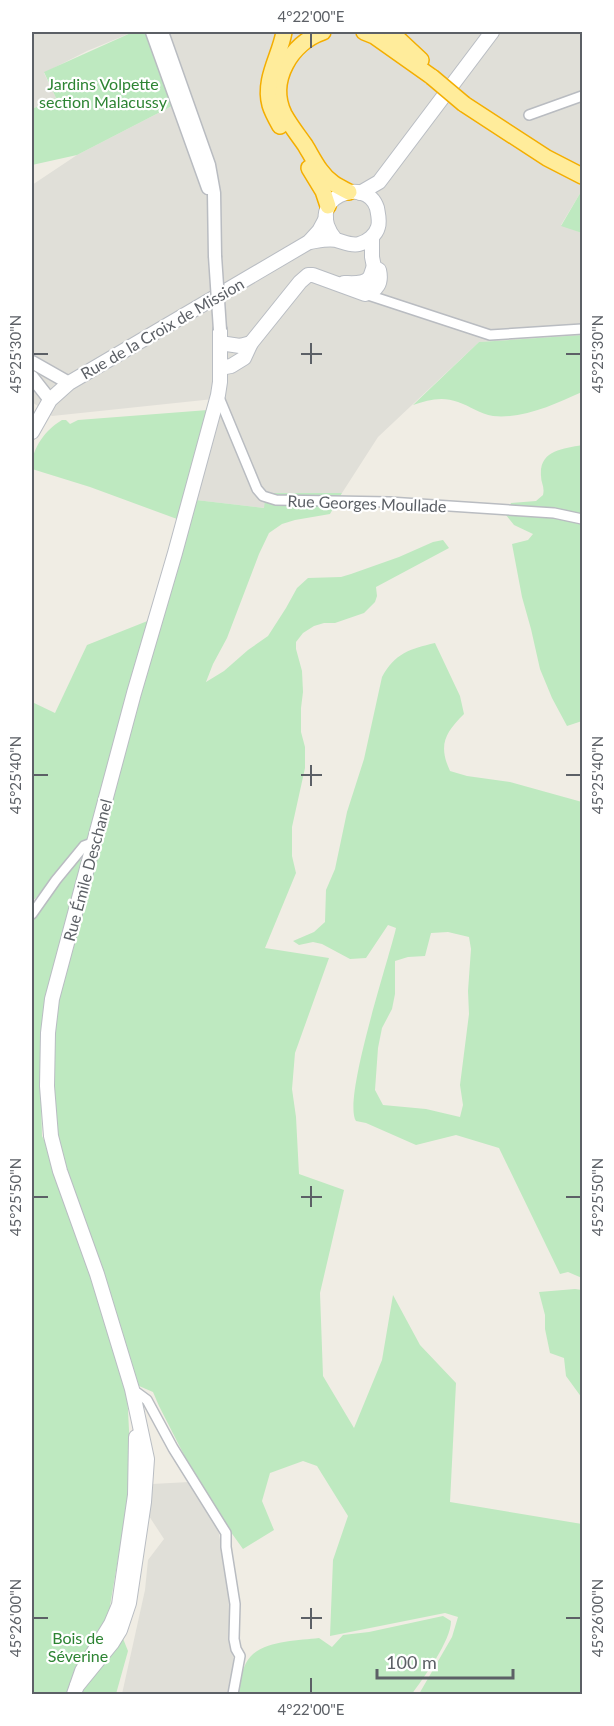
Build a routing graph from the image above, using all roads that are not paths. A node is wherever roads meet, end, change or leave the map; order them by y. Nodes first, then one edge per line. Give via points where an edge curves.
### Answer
1 (152, 32) edge
2 (162, 32) edge
3 (284, 32) edge
4 (324, 32) edge
5 (364, 32) edge
6 (383, 32) edge
7 (391, 32) edge
8 (396, 32) edge
9 (492, 32) edge
10 (418, 58) junction
11 (434, 75) junction
12 (582, 96) edge
13 (466, 100) junction
14 (529, 116) dead end
15 (582, 166) edge
16 (582, 176) edge
17 (379, 182) junction
18 (354, 192) junction
19 (375, 204) junction
20 (214, 206) junction
21 (327, 212) junction
22 (372, 238) junction
23 (335, 239) junction
24 (309, 242) junction
25 (358, 244) junction
26 (373, 262) junction
27 (336, 283) junction
28 (365, 294) junction
29 (582, 329) edge
30 (220, 337) junction
31 (251, 343) junction
32 (32, 362) edge
33 (220, 368) junction
34 (32, 377) edge
35 (69, 382) junction
36 (218, 395) junction
37 (50, 400) junction
38 (32, 432) edge
39 (582, 519) edge
40 (95, 842) junction
41 (32, 914) edge
42 (132, 1389) junction
43 (76, 1690) edge
44 (233, 1695) edge

1 - 20 street
2 - 20 street via 209,165
3 - 21 highway via 268,88 270,105 323,191
4 - 18 highway via 305,40 291,54 283,69 279,98 284,113 323,173
5 - 11 highway
6 - 11 highway
7 - 10 highway
8 - 10 highway
9 - 17 main road
10 - 11 highway
11 - 13 highway
12 - 14 street
13 - 15 highway
13 - 16 highway via 547,158
17 - 18 main road
17 - 19 main road
18 - 19 main road
18 - 21 main road via 337,196
19 - 22 main road via 379,217
20 - 30 street, bridge
21 - 23 main road via 329,231
21 - 24 main road
22 - 25 main road
22 - 26 main road
23 - 24 main road
23 - 25 main road
24 - 35 main road, Rue de la Croix de Mission
25 - 26 main road
26 - 27 main road via 366,281
26 - 28 main road via 379,270 378,286
27 - 28 main road
27 - 31 main road via 308,275
28 - 29 street via 490,335
30 - 31 main road via 240,346
30 - 33 main road, Rue Émile Deschanel
31 - 33 main road via 244,358
32 - 35 street
33 - 36 main road, Rue Émile Deschanel
34 - 37 street
35 - 37 main road, Rue de la Croix de Mission
36 - 39 street, Rue Georges Moullade via 262,496 276,500 389,502 554,513
36 - 40 main road, Rue Émile Deschanel
37 - 38 main road, Rue de la Croix de Mission
40 - 41 street via 84,846
40 - 42 main road, Rue Émile Deschanel via 52,999 46,1086 57,1159
42 - 43 main road, Rue Émile Deschanel via 147,1459 129,1603 120,1630
42 - 44 street via 147,1400 226,1533 235,1604 234,1639 240,1656

